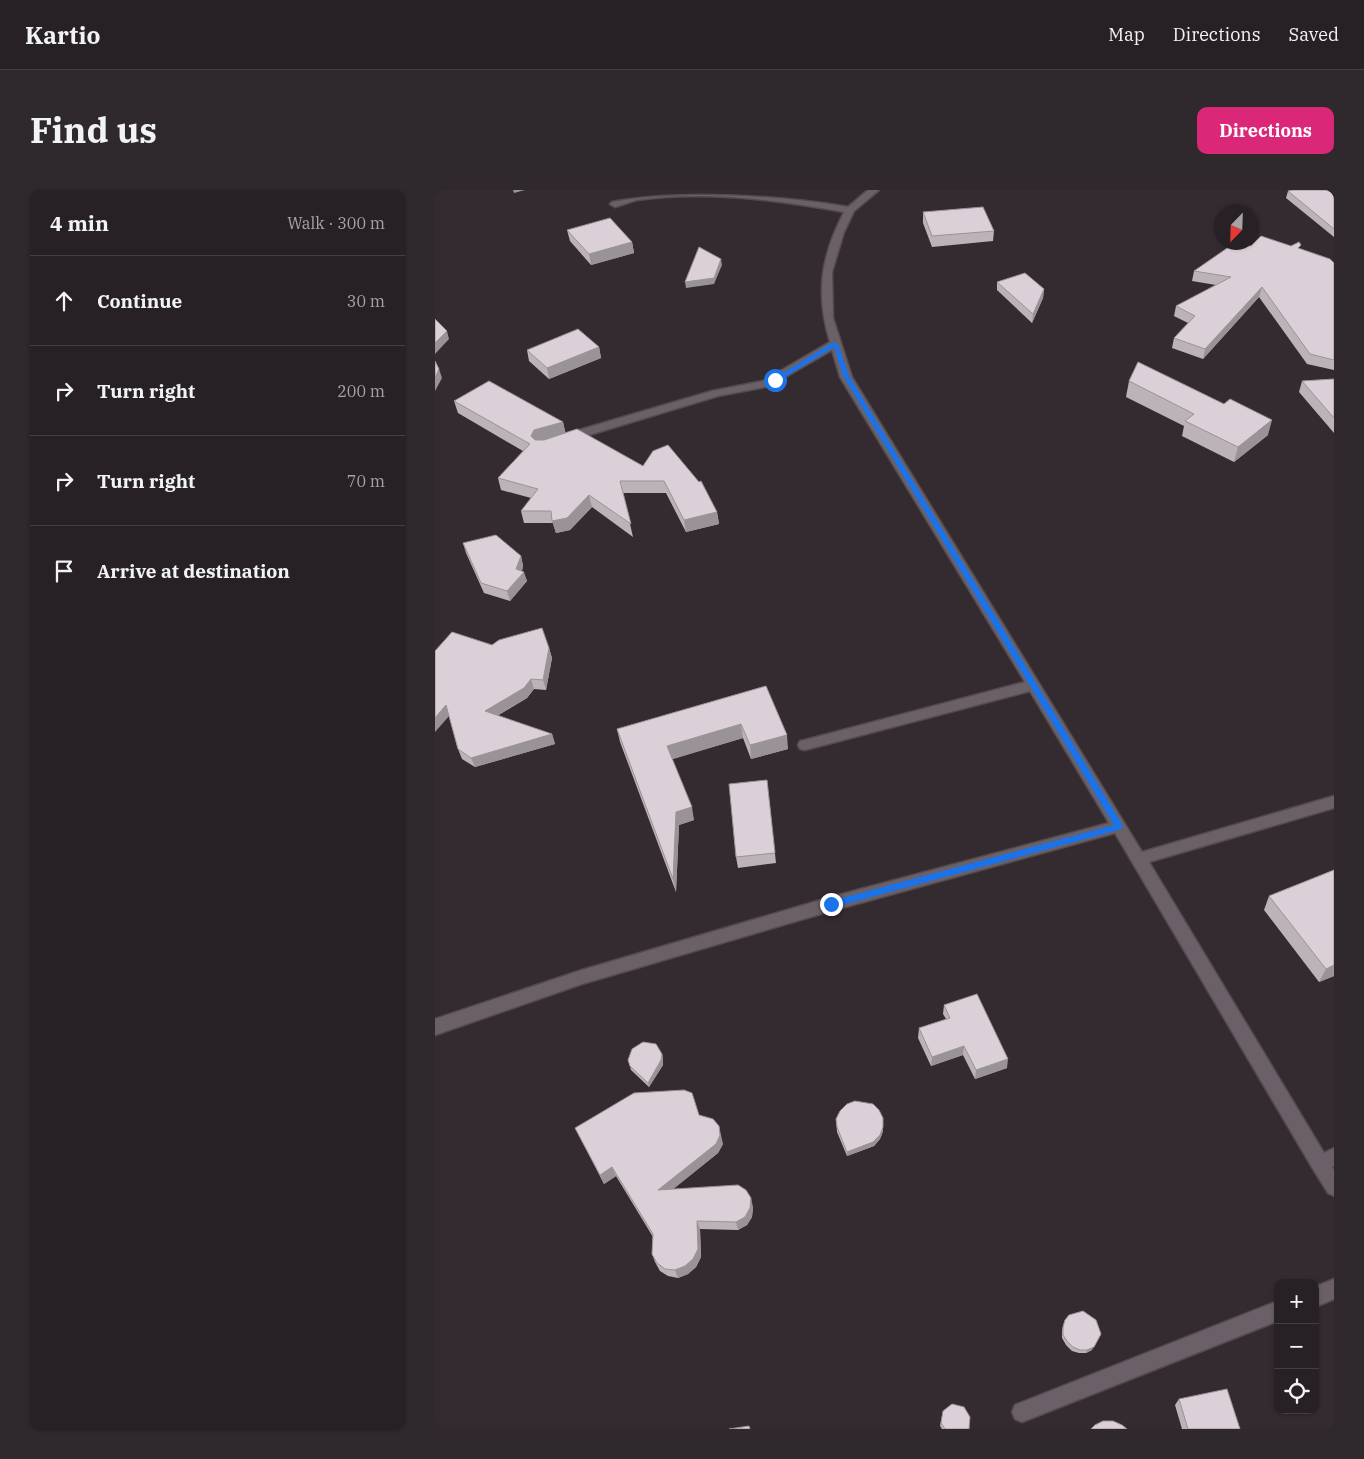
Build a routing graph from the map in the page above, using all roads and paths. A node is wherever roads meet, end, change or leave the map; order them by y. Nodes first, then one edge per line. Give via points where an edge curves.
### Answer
1 (874, 190) edge
2 (615, 204) dead end
3 (850, 210) junction
4 (835, 344) junction
5 (551, 443) edge
6 (1034, 685) junction
7 (805, 745) dead end
8 (1334, 802) edge
9 (1119, 826) junction
10 (1138, 859) junction
11 (435, 1027) edge
12 (1327, 1160) edge
13 (1334, 1187) edge
14 (1334, 1290) edge
15 (1319, 1296) edge
16 (1274, 1314) edge
17 (1022, 1412) dead end

1 - 3 street
2 - 3 street via 646,196 724,192 764,195
3 - 4 street via 839,232 827,272 828,318
4 - 5 street via 767,384 716,392
4 - 6 street via 846,376
6 - 7 street
6 - 9 street
8 - 10 street
9 - 10 street
9 - 11 street via 821,907 582,977
10 - 12 street
12 - 13 street
14 - 15 street
16 - 17 street

